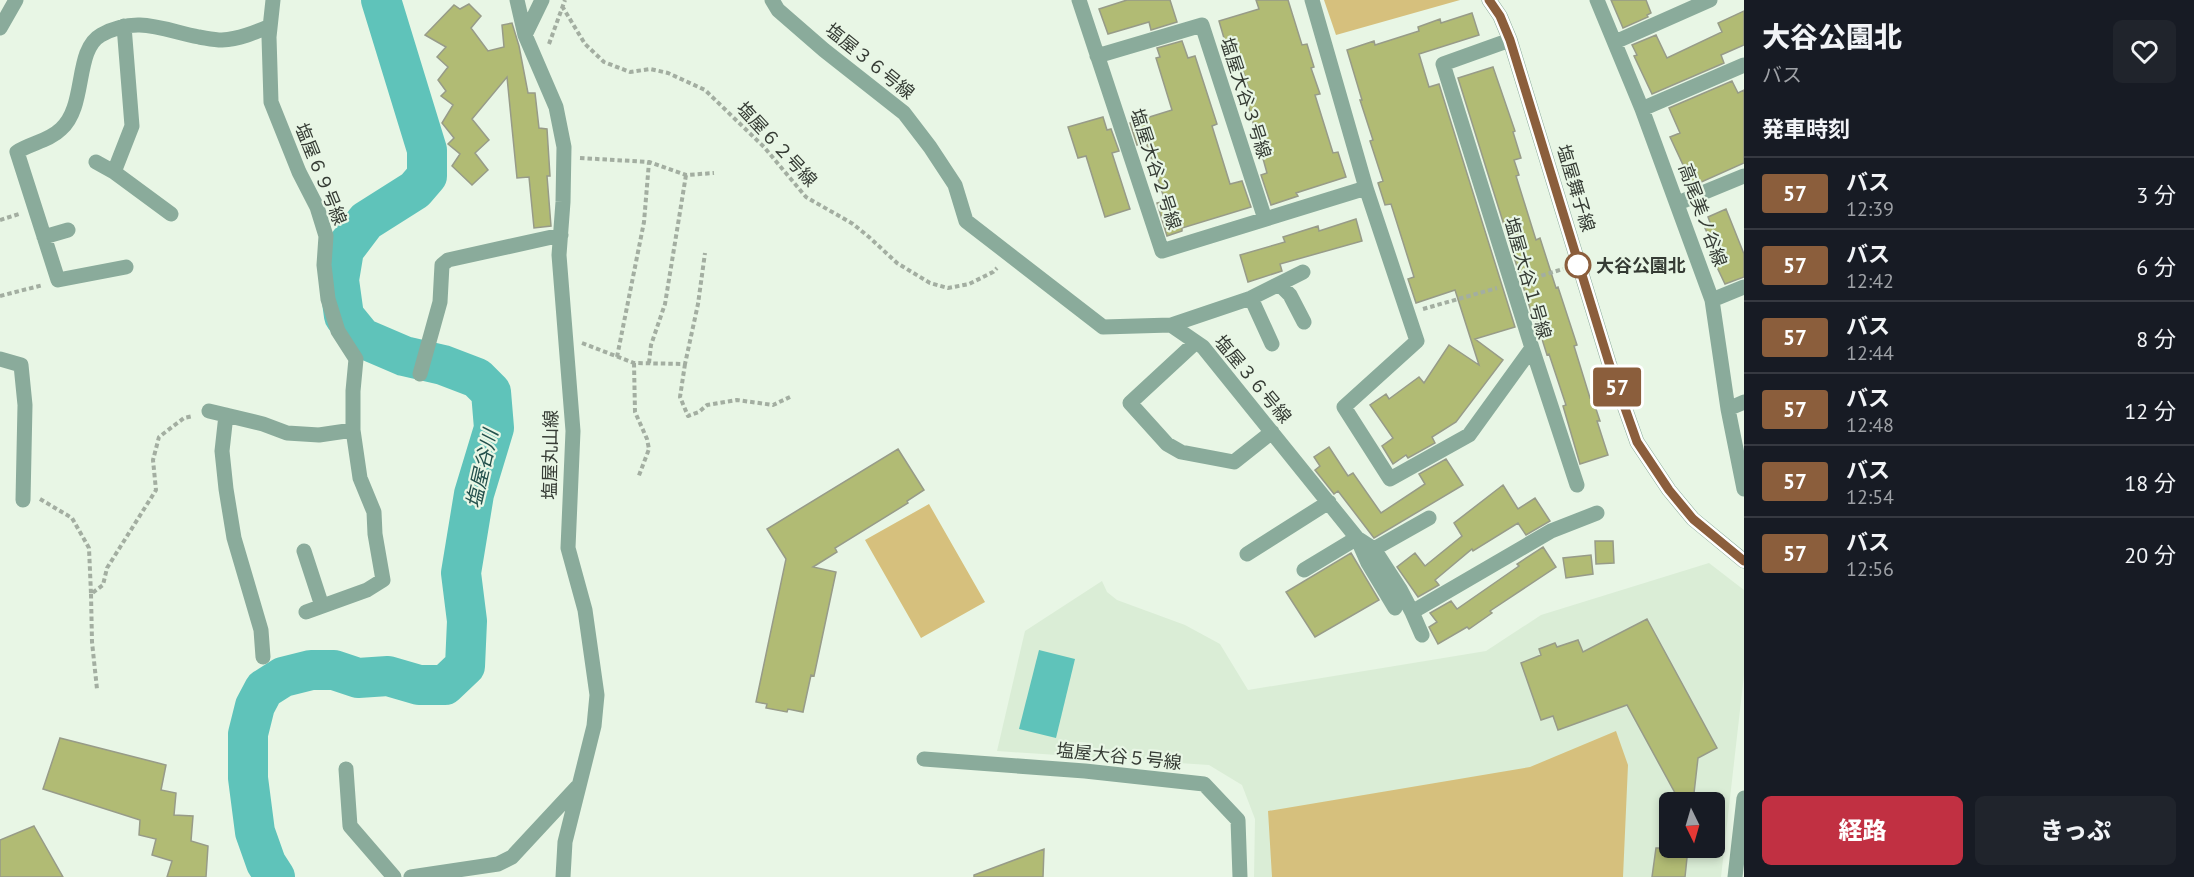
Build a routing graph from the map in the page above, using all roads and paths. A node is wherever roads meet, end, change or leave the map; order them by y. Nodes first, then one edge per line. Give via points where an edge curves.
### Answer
1 (16, 0) edge
2 (273, 0) edge
3 (517, 0) edge
4 (542, 0) edge
5 (564, 0) edge
6 (772, 0) edge
7 (1079, 0) edge
8 (1312, 0) edge
9 (1489, 0) edge
10 (1596, 0) edge
11 (1710, 0) edge
12 (562, 6) junction
13 (124, 26) junction
14 (270, 26) junction
15 (0, 28) edge
16 (525, 35) junction
17 (549, 40) dead end
18 (1510, 40) junction
19 (1615, 42) junction
20 (1098, 56) junction
21 (1744, 65) edge
22 (1642, 109) junction
23 (564, 157) junction
24 (96, 162) dead end
25 (649, 162) junction
26 (114, 172) junction
27 (714, 173) dead end
28 (686, 175) junction
29 (1744, 176) edge
30 (1366, 188) junction
31 (1678, 203) junction
32 (171, 214) dead end
33 (1265, 219) junction
34 (68, 230) dead end
35 (561, 235) junction
36 (44, 237) junction
37 (705, 253) dead end
38 (1009, 254) junction
39 (126, 267) dead end
40 (1303, 273) dead end
41 (58, 280) junction
42 (1279, 284) junction
43 (1744, 287) edge
44 (0, 296) edge
45 (1251, 298) junction
46 (1713, 300) junction
47 (1304, 322) dead end
48 (1171, 325) junction
49 (565, 337) junction
50 (1196, 342) junction
51 (1272, 344) dead end
52 (1532, 348) junction
53 (617, 357) junction
54 (0, 359) edge
55 (634, 363) junction
56 (649, 363) junction
57 (685, 364) junction
58 (420, 374) dead end
59 (790, 397) dead end
60 (1744, 402) edge
61 (1728, 409) junction
62 (209, 411) joint
63 (226, 415) junction
64 (352, 430) junction
65 (1272, 432) junction
66 (638, 478) dead end
67 (1577, 485) dead end
68 (1744, 489) edge
69 (23, 500) joint
70 (1329, 502) junction
71 (1597, 513) dead end
72 (1428, 518) dead end
73 (1357, 538) junction
74 (1374, 549) junction
75 (304, 551) dead end
76 (1247, 554) dead end
77 (1744, 561) edge
78 (1304, 570) dead end
79 (91, 594) junction
80 (322, 606) junction
81 (1395, 608) dead end
82 (306, 612) dead end
83 (1412, 612) junction
84 (1422, 635) dead end
85 (263, 657) dead end
86 (97, 688) dead end
87 (924, 759) dead end
88 (346, 769) dead end
89 (579, 785) junction
90 (1744, 798) edge
91 (394, 877) edge
92 (411, 877) edge
93 (563, 877) edge
94 (1240, 877) edge
95 (1735, 877) edge

1 - 15 street
2 - 14 street, 塩屋６９号線
3 - 16 street, 塩屋丸山線
4 - 16 street
5 - 12 path
6 - 38 street, 塩屋３６号線 via 778,10 824,50 904,113 955,185 966,221
7 - 20 street, 塩屋大谷２号線
8 - 30 street, 塩屋大谷１号線
9 - 18 street, 塩屋舞子線
10 - 19 street, 高尾美ノ谷線
11 - 19 street
12 - 17 path
12 - 38 path, 塩屋６２号線 via 585,44 604,62 630,72 650,69 668,73 705,90 764,147 806,196 853,224 897,263 930,283 948,288 969,284 993,272
13 - 14 street via 147,24 220,40 244,37
13 - 26 street via 132,126
13 - 36 street via 89,44 75,110 62,129 17,152
14 - 64 street, 塩屋６９号線 via 271,102 320,217 326,236 328,299 338,331 356,359
16 - 23 street, 塩屋丸山線 via 556,107
18 - 52 street, 塩屋大谷１号線 via 1443,64
18 - 77 street, 塩屋舞子線 via 1637,442 1693,519
19 - 22 street, 高尾美ノ谷線
20 - 33 street, 塩屋大谷３号線 via 1202,25
20 - 33 street, 塩屋大谷２号線 via 1162,251
21 - 22 street
22 - 31 street, 高尾美ノ谷線
23 - 25 path
23 - 35 street, 塩屋丸山線
24 - 26 street
25 - 28 path
25 - 53 path via 644,222
26 - 32 street
27 - 28 path
28 - 56 path via 665,304
29 - 31 street
30 - 33 street, 塩屋大谷２号線
30 - 52 street, 塩屋大谷１号線 via 1417,341 1344,407 1390,479 1469,435
31 - 46 street, 高尾美ノ谷線
34 - 36 street
35 - 49 street, 塩屋丸山線
35 - 58 street via 448,260 442,265 440,302
36 - 41 street
37 - 57 path
38 - 48 street, 塩屋３６号線 via 1102,327
39 - 41 street
40 - 42 street
41 - 44 path
42 - 45 street
42 - 47 street via 1290,295
43 - 46 street
45 - 48 street
45 - 51 street
46 - 61 street, 高尾美ノ谷線
48 - 50 street, 塩屋３６号線
49 - 53 path
49 - 89 street, 塩屋丸山線 via 573,431 568,548 585,610 597,695 594,726
50 - 65 street, 塩屋３６号線
50 - 65 street via 1130,403 1167,444 1181,452 1234,462
52 - 67 street
53 - 55 path
54 - 69 street via 21,365 25,405
55 - 56 path
55 - 66 path via 634,412 650,449
56 - 57 path
57 - 59 path via 680,397 688,416 707,405 737,400 773,405
60 - 61 street
61 - 68 street, 高尾美ノ谷線
62 - 63 street
62 - 79 path via 184,418 159,436 153,460 156,490 107,568 103,585
63 - 64 street via 287,434
63 - 85 street via 222,451 226,489 234,538 261,630
64 - 80 street, 塩屋６９号線 via 360,478 374,512 382,580 367,590
65 - 70 street, 塩屋３６号線
69 - 79 path via 39,498 72,518 89,548
70 - 73 street, 塩屋３６号線
70 - 76 street
71 - 83 street via 1551,531
72 - 74 street
73 - 74 street, 塩屋３６号線
73 - 78 street
73 - 81 street
74 - 83 street, 塩屋３６号線
75 - 80 street
79 - 86 path
80 - 82 street
83 - 84 street, 塩屋３６号線
87 - 94 street, 塩屋大谷５号線 via 1204,784 1238,820
88 - 91 street via 350,826
89 - 92 street via 512,857 498,864
89 - 93 street, 塩屋丸山線 via 565,842
90 - 95 street

